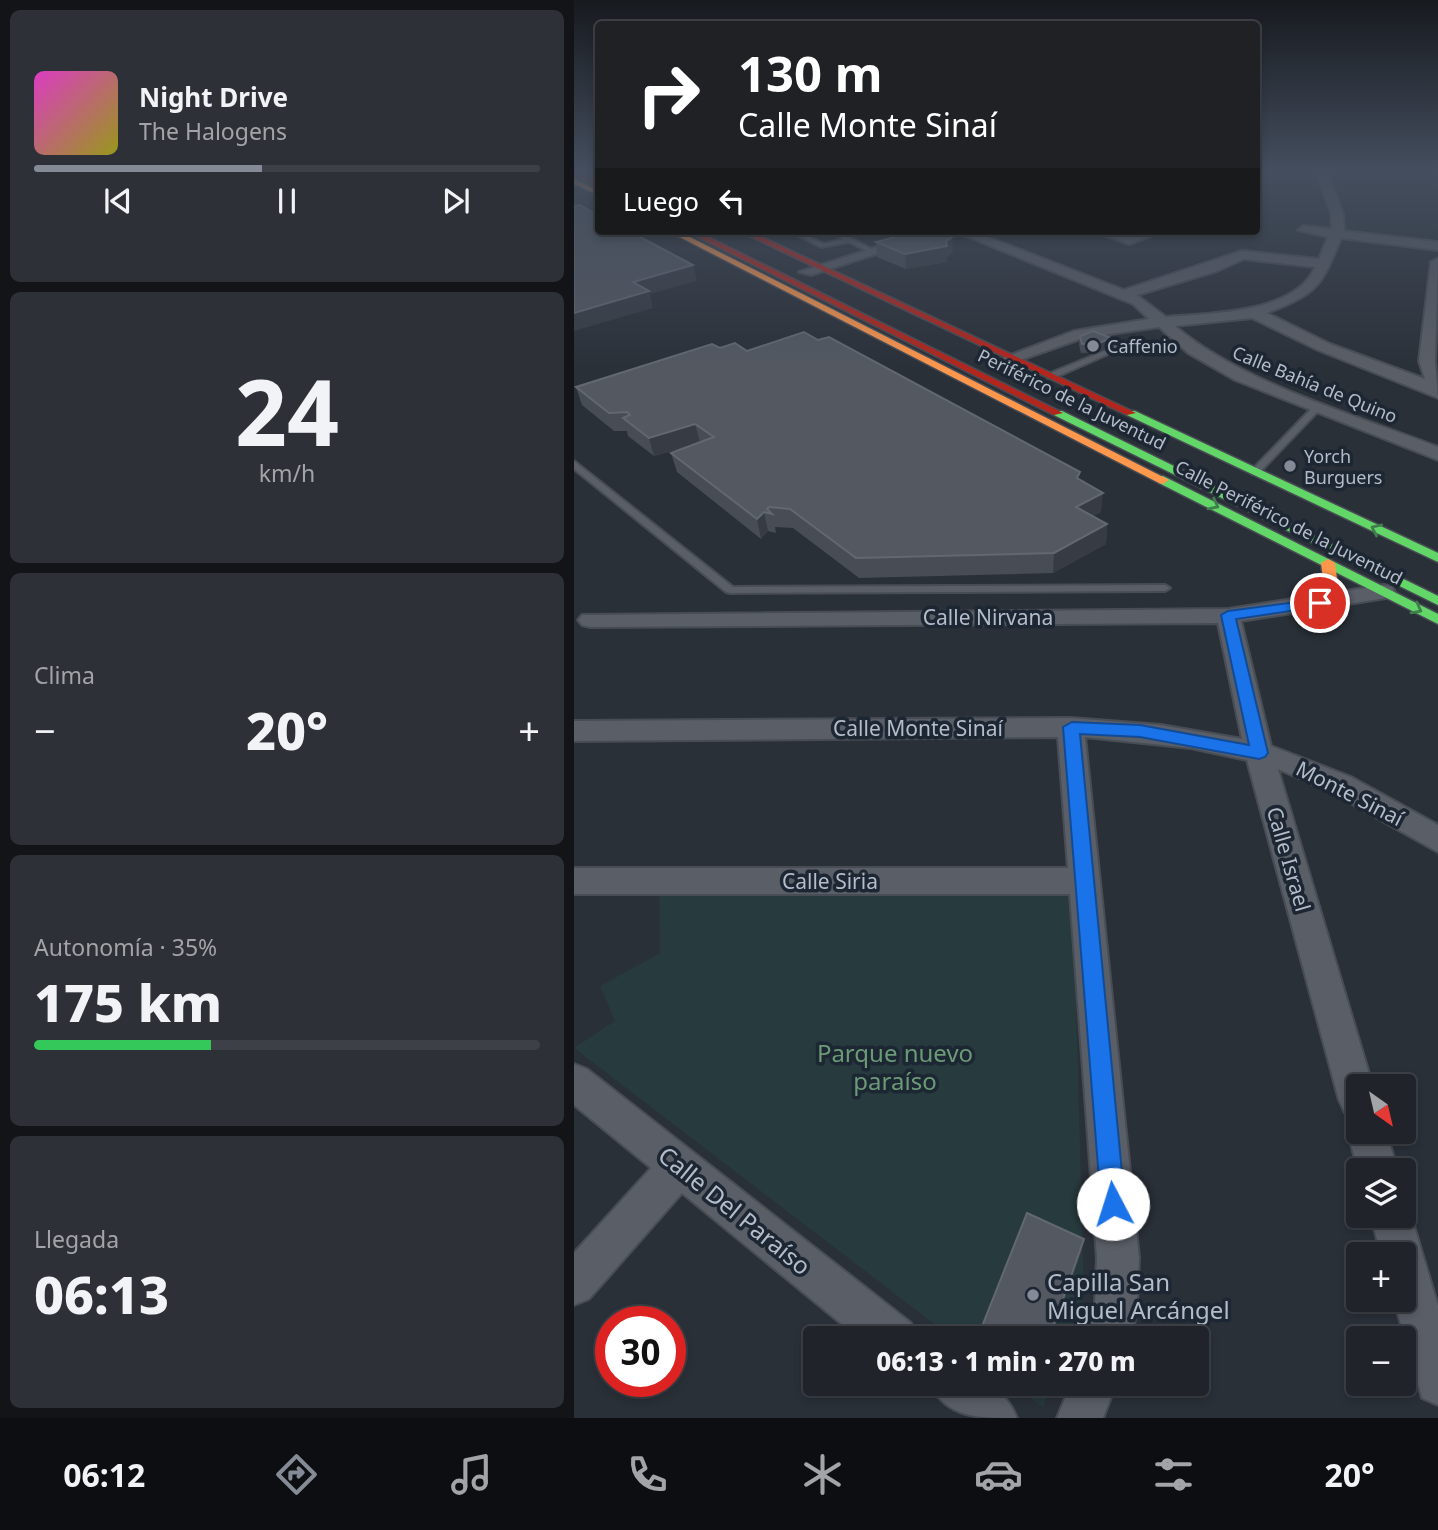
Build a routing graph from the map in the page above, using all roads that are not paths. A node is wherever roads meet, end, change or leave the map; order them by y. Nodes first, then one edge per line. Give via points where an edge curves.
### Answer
1 (686, 238) edge
2 (705, 238) edge
3 (736, 238) edge
4 (763, 238) edge
5 (846, 238) edge
6 (918, 238) edge
7 (977, 238) edge
8 (1335, 238) edge
9 (1372, 238) edge
10 (806, 239) joint
11 (849, 240) junction
12 (796, 241) dead end
13 (1438, 246) edge
14 (1000, 248) junction
15 (874, 252) junction
16 (980, 254) dead end
17 (1438, 262) edge
18 (1324, 264) junction
19 (814, 270) junction
20 (1093, 283) junction
21 (1072, 290) dead end
22 (1123, 295) junction
23 (1254, 313) junction
24 (1165, 321) junction
25 (1090, 332) junction
26 (1012, 358) junction
27 (995, 364) junction
28 (1051, 376) junction
29 (1436, 391) edge
30 (1317, 408) junction
31 (1438, 454) edge
32 (574, 464) edge
33 (1255, 472) junction
34 (1430, 549) edge
35 (1407, 558) junction
36 (1438, 558) edge
37 (1328, 564) junction
38 (1438, 573) edge
39 (1165, 588) dead end
40 (1384, 592) junction
41 (1438, 601) edge
42 (1320, 603) junction
43 (1228, 615) junction
44 (590, 620) dead end
45 (1438, 620) edge
46 (1072, 727) junction
47 (574, 731) edge
48 (1259, 753) junction
49 (1438, 840) edge
50 (574, 881) edge
51 (1087, 881) junction
52 (1351, 1074) edge
53 (574, 1082) edge
54 (680, 1166) junction
55 (574, 1284) edge
56 (1416, 1304) edge
57 (879, 1326) edge
58 (1112, 1326) edge
59 (1438, 1382) edge
60 (967, 1396) edge
61 (1089, 1396) edge
62 (994, 1418) edge
63 (1080, 1418) edge

1 -> 37 main road, Calle Periférico de la Juventud
2 - 41 main road, Periférico de la Juventud
3 - 19 main road, Periférico de la Juventud
4 - 19 main road, Calle Periférico de la Juventud via 782,245
5 - 11 lane
6 - 15 street
7 - 14 street, Calle Bahía de Quino
8 - 18 street
9 - 13 street
10 - 11 lane via 827,246
10 - 12 lane
11 - 15 lane
14 - 16 street
14 - 20 street, Calle Bahía de Quino
15 - 19 street
17 - 29 street via 1427,361
18 - 22 street via 1237,256
18 - 23 street via 1309,288
19 - 26 main road, Calle Periférico de la Juventud
19 - 27 main road, Periférico de la Juventud
20 - 21 street
20 - 22 street, Calle Bahía de Quino
22 - 24 street, Calle Bahía de Quino
23 - 24 street
23 - 29 street via 1324,347
24 - 25 street
24 - 30 street, Calle Bahía de Quino via 1179,338 1213,363
25 - 26 street
25 - 28 lane via 1120,347
26 - 27 street
26 - 28 main road, Calle Periférico de la Juventud
27 - 35 main road, Periférico de la Juventud
28 - 33 main road, Calle Periférico de la Juventud
30 - 31 street, Calle Bahía de Quino
30 - 33 lane
32 - 39 lane via 730,590
34 -> 33 main road, Calle Periférico de la Juventud
34 - 35 main road
34 - 36 main road, Calle Periférico de la Juventud
35 - 38 main road, Periférico de la Juventud
37 - 40 main road, Calle Periférico de la Juventud
37 - 42 main road via 1331,587
40 - 42 street, Calle Nirvana
40 -> 45 main road, Calle Periférico de la Juventud
42 - 43 street, Calle Nirvana
43 - 44 street, Calle Nirvana
43 - 48 street, Calle Israel
46 - 47 street, Calle Monte Sinaí
46 - 48 street, Calle Monte Sinaí via 1140,731
46 - 51 street
48 - 49 street, Monte Sinaí via 1345,786
48 - 52 street, Calle Israel
50 - 51 street, Calle Siria
51 - 58 street via 1118,1258
53 - 54 street, Calle Del Paraíso
54 - 55 street
54 - 57 street, Calle Del Paraíso
56 - 59 street
60 - 62 street
61 - 63 street

